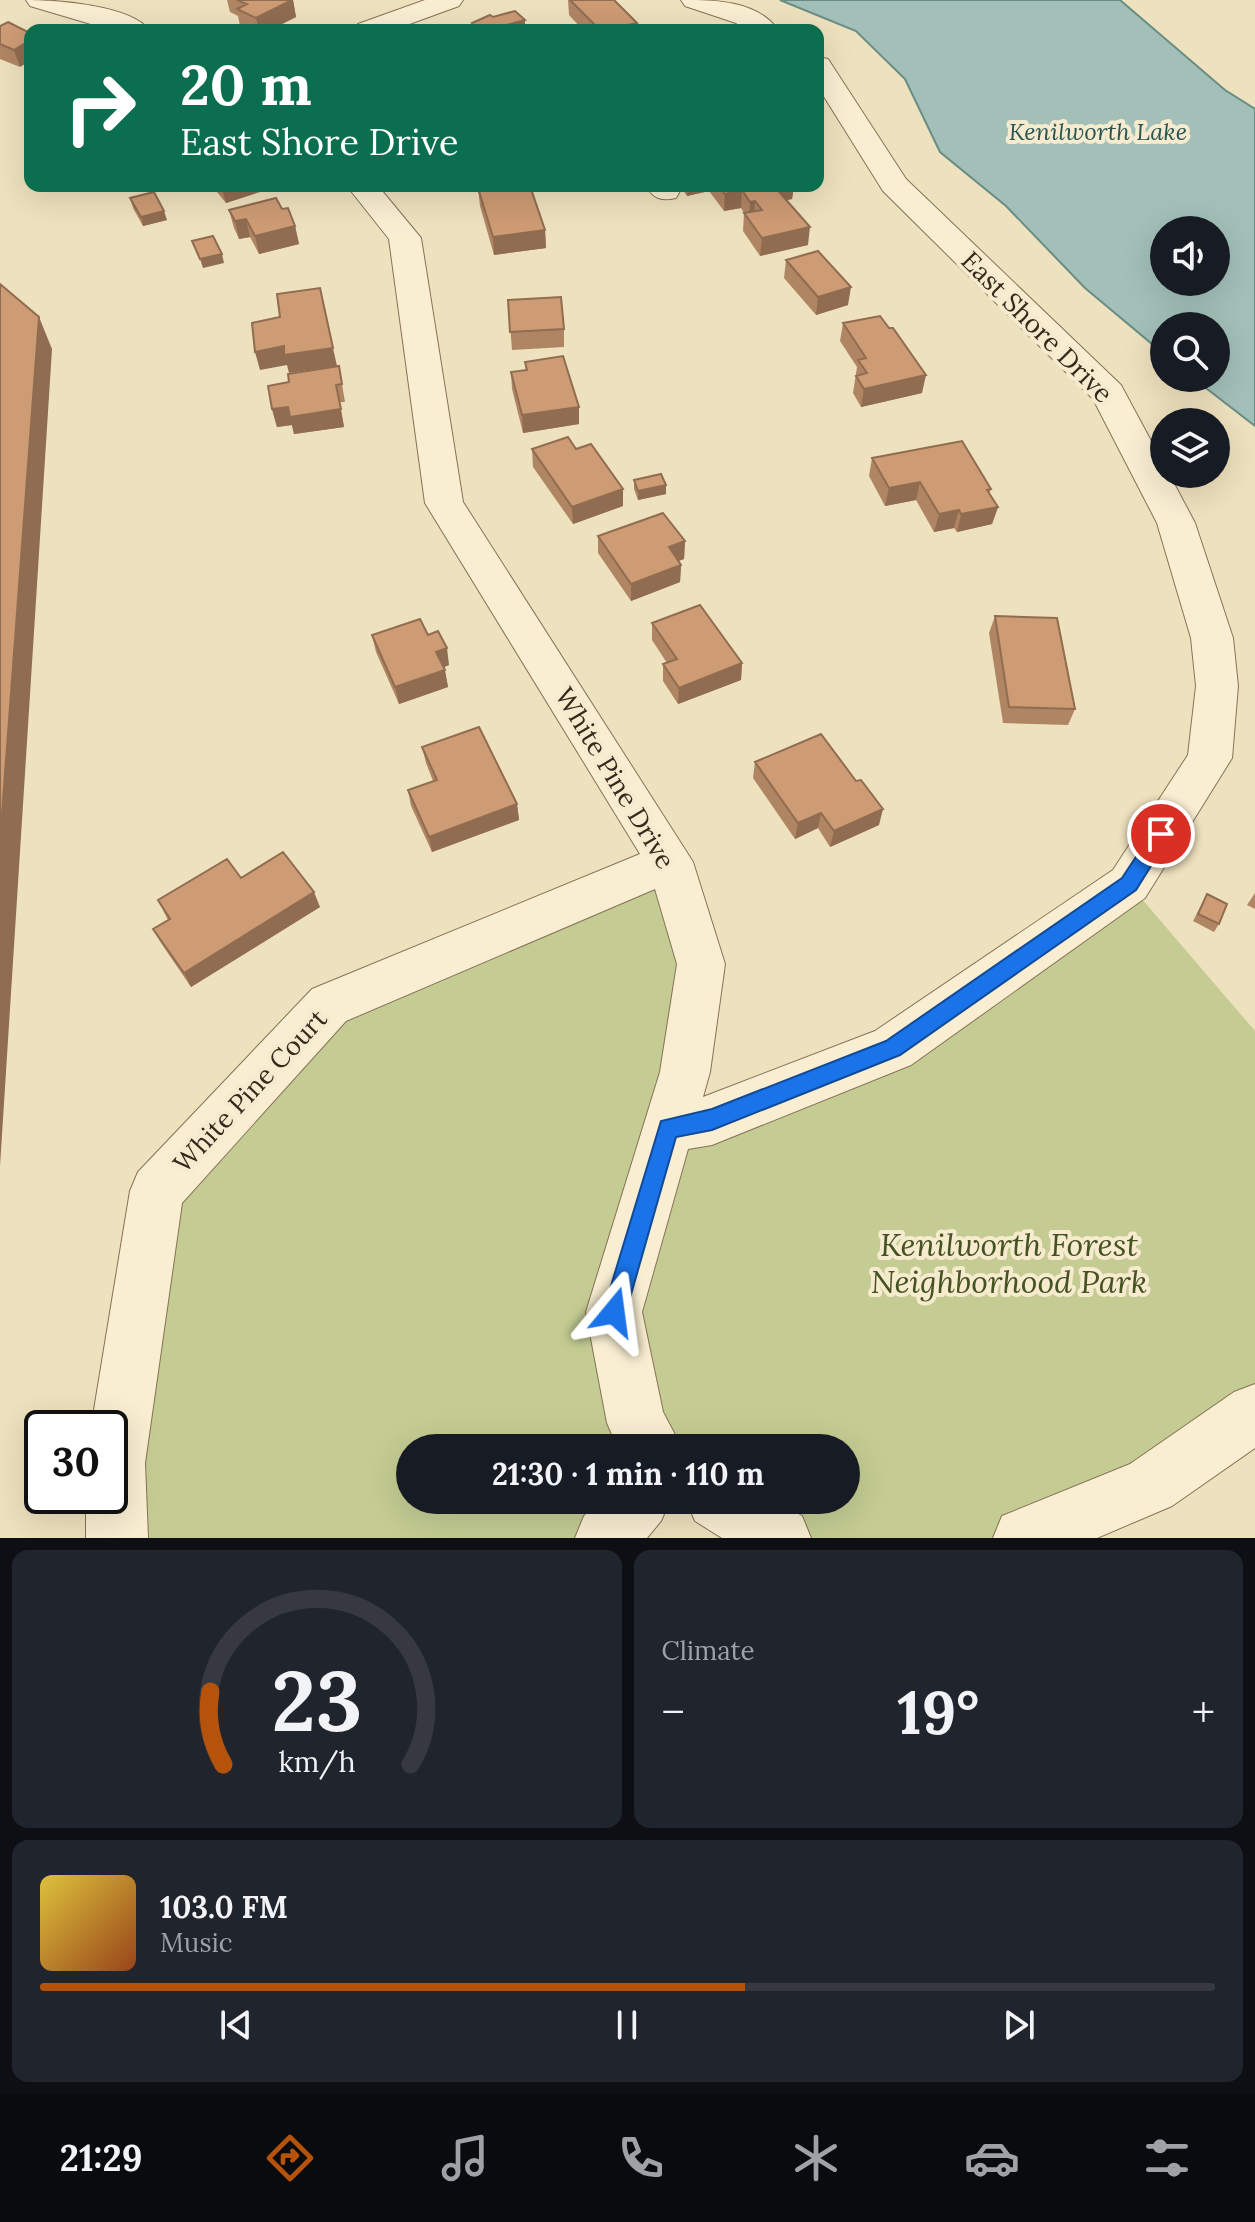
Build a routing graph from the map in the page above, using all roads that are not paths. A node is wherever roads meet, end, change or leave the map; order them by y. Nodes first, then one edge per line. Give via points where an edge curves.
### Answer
1 (39, 0) edge
2 (450, 0) edge
3 (694, 0) edge
4 (416, 12) junction
5 (120, 24) edge
6 (384, 24) edge
7 (435, 24) edge
8 (755, 24) edge
9 (824, 74) edge
10 (367, 192) edge
11 (670, 862) junction
12 (668, 1128) junction
13 (1255, 1413) edge
14 (643, 1434) edge
15 (627, 1514) edge
16 (740, 1514) edge
17 (117, 1538) edge
18 (606, 1538) edge
19 (780, 1538) edge
20 (1024, 1538) edge

1 - 5 street
2 - 4 street
3 - 8 street
4 - 6 street
4 - 7 street
9 - 12 street, East Shore Drive via 894,185 1108,393 1176,523 1212,638 1217,686 1210,758 1129,884 917,1032 893,1048 726,1114
10 - 11 street, White Pine Drive via 405,238 444,503
11 - 12 street, White Pine Drive via 701,964 685,1072
11 - 17 street, White Pine Court via 329,1005 157,1191 115,1463
12 - 14 street, White Pine Drive via 614,1312 636,1423
13 - 20 street via 1151,1485
15 - 18 street
16 - 19 street

